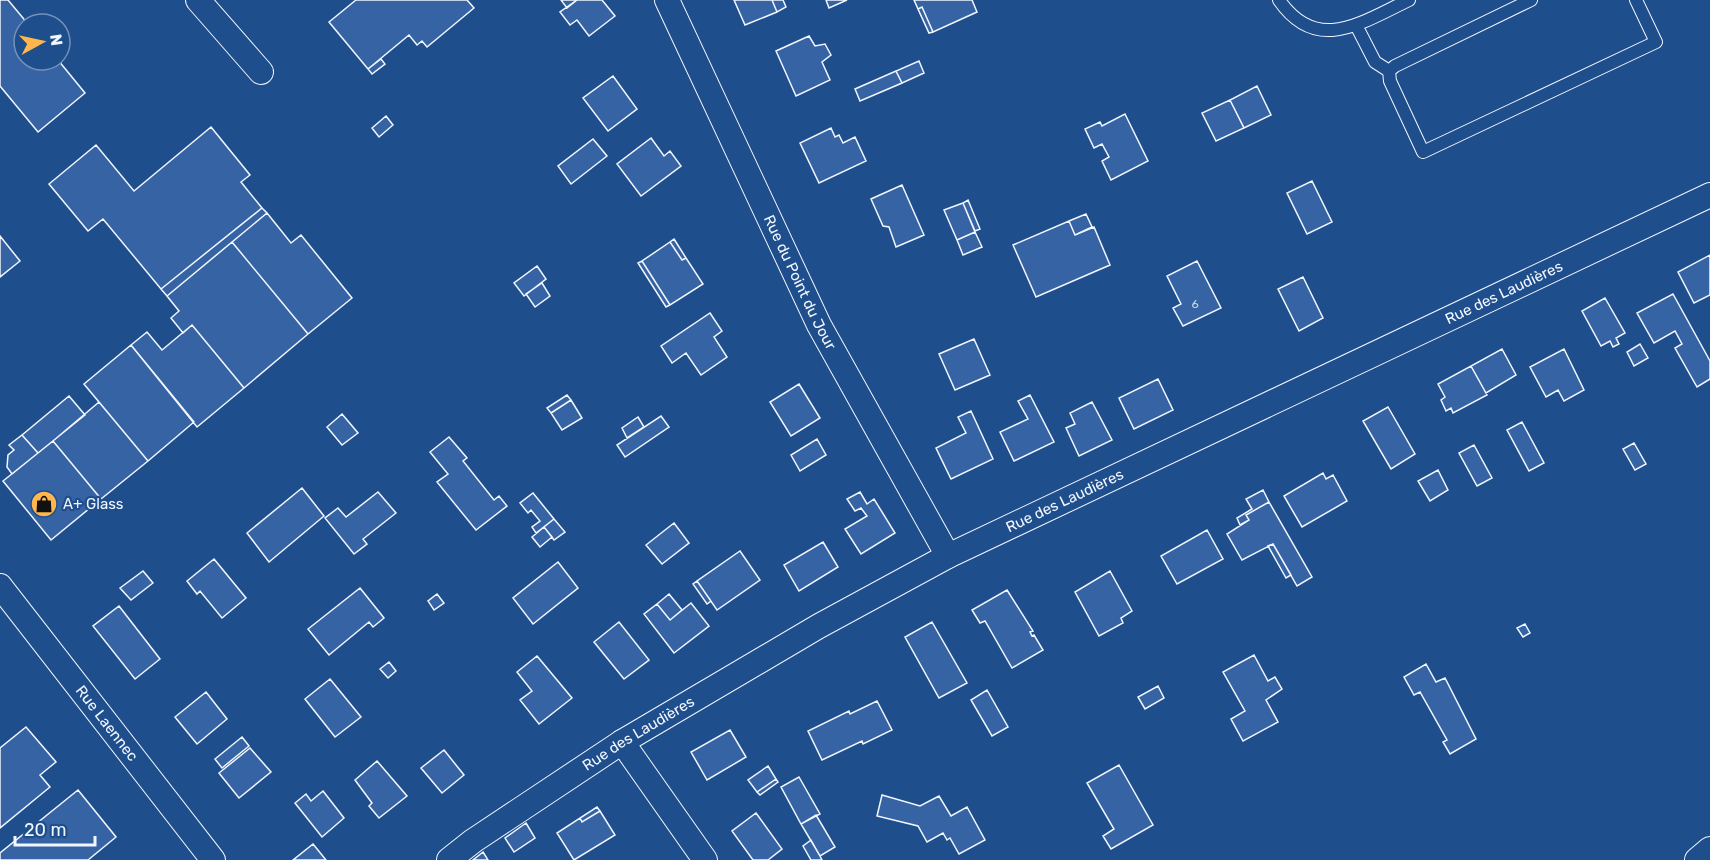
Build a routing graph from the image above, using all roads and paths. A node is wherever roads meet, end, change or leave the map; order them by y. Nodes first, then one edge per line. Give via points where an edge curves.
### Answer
1 (198, 0) edge
2 (667, 0) edge
3 (1279, 0) edge
4 (1409, 0) edge
5 (1531, 0) edge
6 (1636, 0) edge
7 (1356, 25) junction
8 (1389, 71) junction
9 (261, 72) dead end
10 (1710, 195) edge
11 (948, 556) junction
12 (0, 586) edge
13 (622, 742) junction
14 (1710, 849) edge
15 (213, 860) edge
16 (449, 860) edge
17 (705, 860) edge
18 (1697, 860) edge

1 - 9 street
2 - 11 street, Rue du Point du Jour via 819,326
3 - 7 lane via 1290,16 1308,27 1327,32
4 - 7 lane
5 - 8 lane
6 - 8 lane via 1656,42 1423,152
7 - 8 lane via 1375,62
10 - 11 street, Rue des Laudières
11 - 13 street, Rue des Laudières via 819,626
12 - 15 street, Rue Laennec
13 - 16 street, Rue des Laudières
13 - 17 street
14 - 18 street

